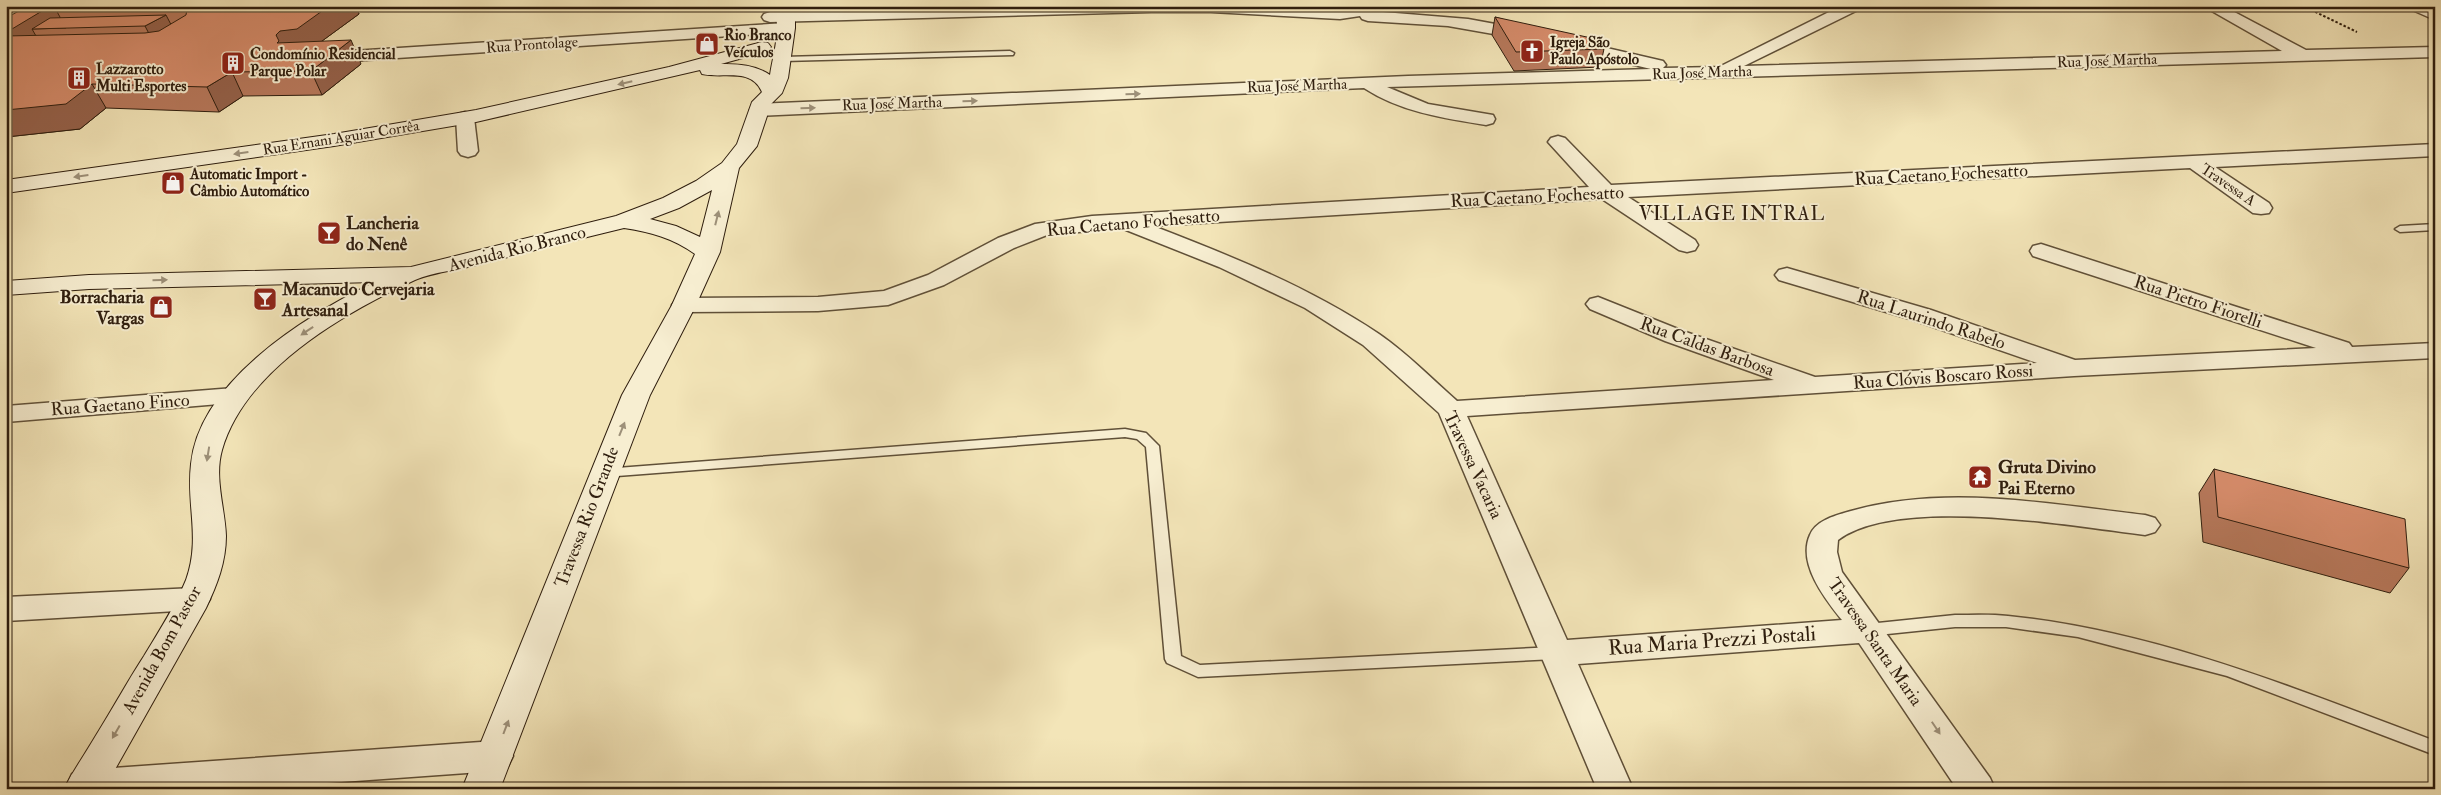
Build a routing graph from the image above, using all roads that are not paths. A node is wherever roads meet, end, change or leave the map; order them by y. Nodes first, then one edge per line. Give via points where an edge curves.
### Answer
1 (1389, 6) edge
2 (1854, 6) edge
3 (2210, 6) edge
4 (2416, 6) edge
5 (1340, 14) junction
6 (2435, 15) edge
7 (776, 21) edge
8 (2435, 52) edge
9 (1010, 54) dead end
10 (2303, 55) junction
11 (306, 59) edge
12 (784, 59) junction
13 (672, 72) junction
14 (1717, 72) junction
15 (756, 73) junction
16 (1693, 73) junction
17 (1368, 83) junction
18 (764, 101) junction
19 (466, 118) junction
20 (1486, 118) dead end
21 (1558, 142) dead end
22 (2435, 150) edge
23 (468, 151) dead end
24 (2194, 162) junction
25 (729, 167) junction
26 (6, 187) edge
27 (1606, 192) junction
28 (2262, 208) dead end
29 (1120, 220) junction
30 (624, 221) junction
31 (2435, 227) edge
32 (2400, 229) dead end
33 (1687, 245) dead end
34 (2041, 251) dead end
35 (708, 252) junction
36 (411, 274) junction
37 (1787, 275) dead end
38 (6, 288) edge
39 (1598, 304) dead end
40 (684, 305) junction
41 (2435, 350) edge
42 (2354, 353) junction
43 (2074, 368) junction
44 (1817, 386) junction
45 (234, 396) junction
46 (1451, 409) junction
47 (6, 414) edge
48 (604, 473) junction
49 (2145, 525) dead end
50 (194, 600) junction
51 (6, 609) edge
52 (1868, 630) junction
53 (1555, 653) junction
54 (2435, 748) edge
55 (495, 756) junction
56 (84, 787) edge
57 (481, 789) edge
58 (1616, 789) edge
59 (1978, 789) edge

1 - 5 street
2 - 14 street
3 - 10 street
4 - 6 street
5 - 7 street, Rua Prontolage via 1151,7
5 - 16 street via 1476,23
7 - 11 street, Rua Prontolage
7 - 12 main road, Avenida Rio Branco
7 - 13 main road, Rua Ernani Aguiar Corrêa
7 - 15 main road
8 - 10 street, Rua José Martha
9 - 12 lane
10 - 14 street, Rua José Martha
12 - 18 main road, Avenida Rio Branco via 779,78
13 - 15 main road, Rua Ernani Aguiar Corrêa via 718,69
13 -> 19 main road, Rua Ernani Aguiar Corrêa
14 - 16 street, Rua José Martha
15 - 18 main road via 757,87
16 - 17 street, Rua José Martha
18 -> 17 street, Rua José Martha
17 - 20 street via 1389,97 1420,109
18 - 25 main road, Avenida Rio Branco via 747,146
19 - 23 street
19 -> 26 main road, Rua Ernani Aguiar Corrêa
21 - 27 street
22 - 24 street, Rua Caetano Fochesatto
24 - 27 street, Rua Caetano Fochesatto
24 - 28 street, Travessa A
25 - 30 main road, Avenida Rio Branco via 704,186 671,203
35 -> 25 main road, Travessa Rio Grande
27 - 29 street, Rua Caetano Fochesatto
27 - 33 street
29 - 40 street, Rua Caetano Fochesatto via 1043,229 1006,243 936,280 888,298 818,304
29 - 46 street, Travessa Vacaria via 1227,262 1313,303 1372,340
30 - 35 main road via 673,231 688,237
30 - 36 main road, Avenida Rio Branco
31 - 32 lane
34 - 42 street, Rua Pietro Fiorelli
35 - 40 main road, Travessa Rio Grande
38 -> 36 main road, Avenida Rio Branco via 88,282
36 -> 45 main road, Avenida Bom Pastor via 369,294 296,338
37 - 43 street, Rua Laurindo Rabelo via 1922,315
39 - 44 street, Rua Caldas Barbosa via 1674,336
48 -> 40 main road, Travessa Rio Grande via 636,395
41 - 42 street, Rua Clóvis Boscaro Rossi
42 - 43 street, Rua Clóvis Boscaro Rossi
43 - 44 street, Rua Clóvis Boscaro Rossi
44 - 46 street, Rua Clóvis Boscaro Rossi
45 - 47 street, Rua Gaetano Finco
45 -> 50 main road, Avenida Bom Pastor via 219,419 207,451 205,487 211,525 207,562
46 - 53 street, Travessa Vacaria
48 - 53 lane via 1125,433 1141,436 1152,446 1173,658 1198,671
55 -> 48 main road, Travessa Rio Grande
49 - 52 street, Travessa Santa Maria via 1997,509 1930,508 1875,513 1841,524 1824,536 1822,552 1827,573
50 - 51 street
50 -> 56 main road, Avenida Bom Pastor
52 - 53 street, Rua Maria Prezzi Postali
52 - 54 lane via 1955,621 2006,622 2078,631 2230,671
52 -> 59 street, Travessa Santa Maria
53 - 58 street, Travessa Vacaria
55 - 56 street
55 - 57 main road, Travessa Rio Grande

